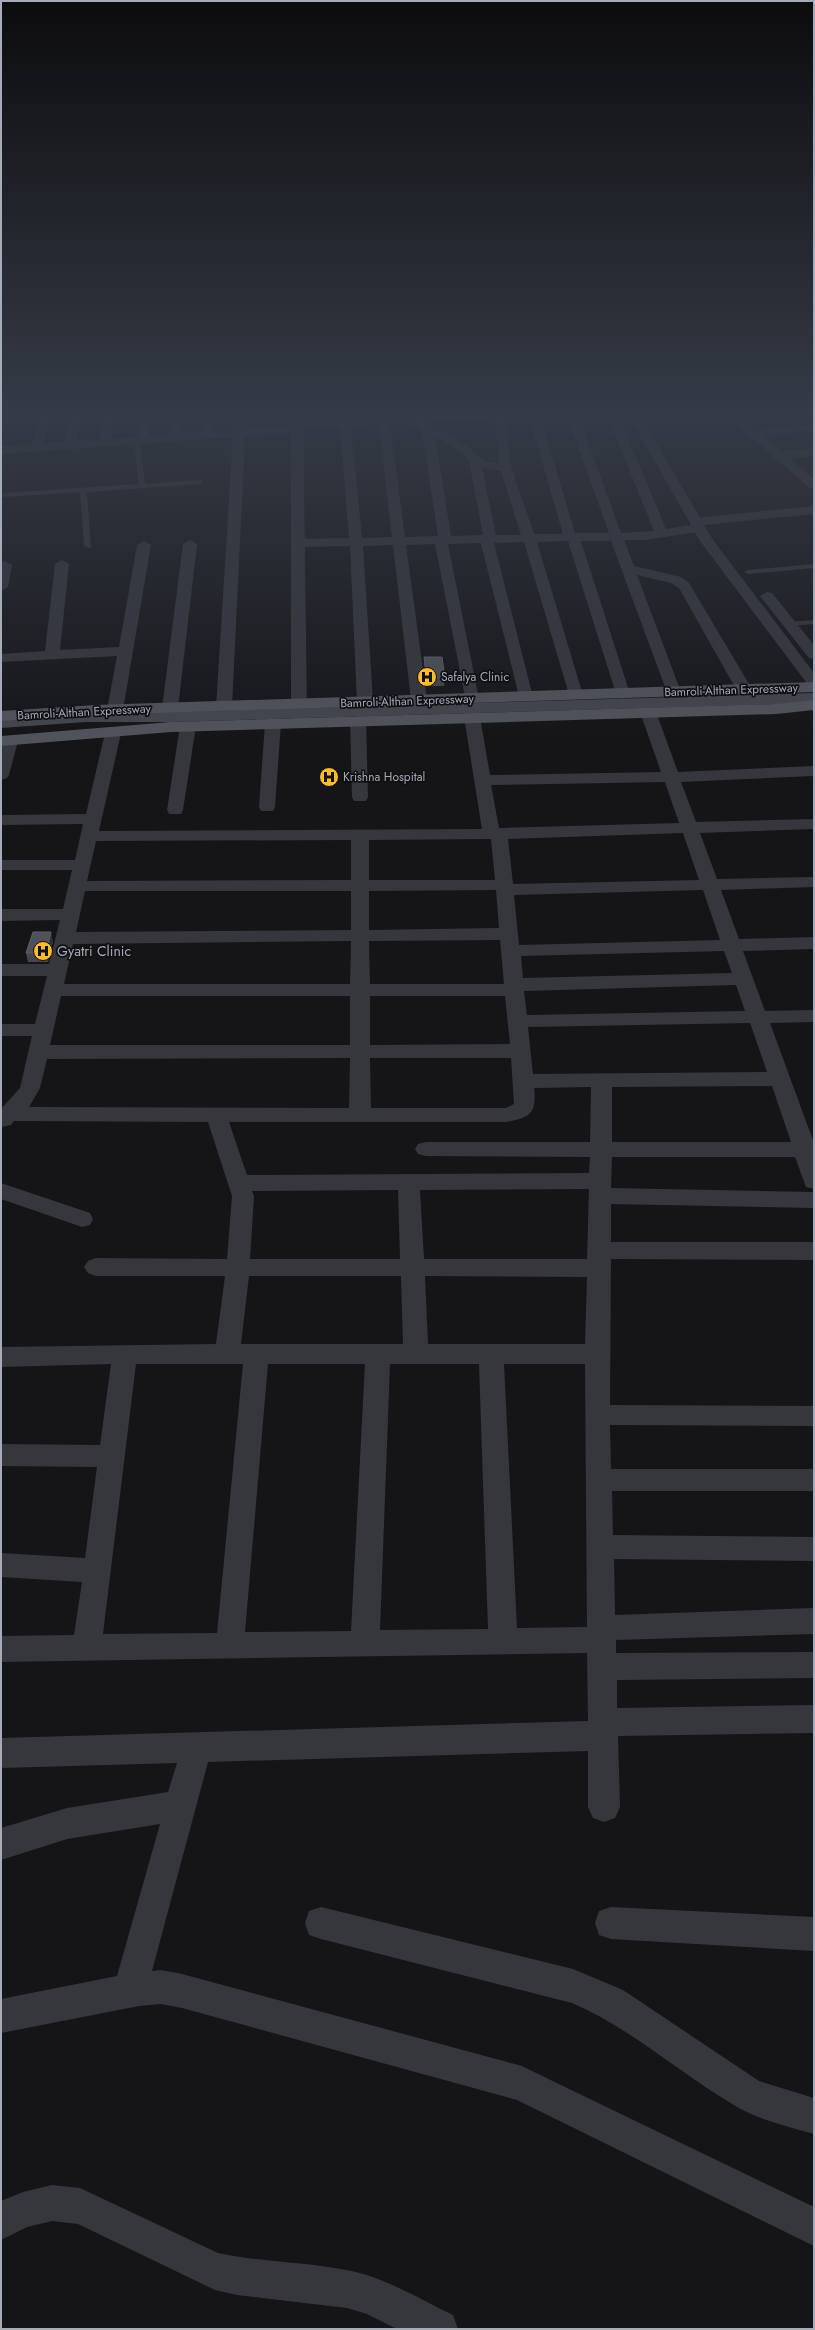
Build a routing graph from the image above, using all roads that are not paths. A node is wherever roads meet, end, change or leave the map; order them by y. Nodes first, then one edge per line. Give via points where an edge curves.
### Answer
1 (86, 521) edge
2 (234, 521) edge
3 (297, 521) edge
4 (354, 521) edge
5 (397, 521) edge
6 (441, 521) edge
7 (485, 521) edge
8 (523, 521) edge
9 (566, 521) edge
10 (610, 521) edge
11 (656, 521) edge
12 (699, 521) edge
13 (700, 521) edge
14 (727, 521) edge
15 (701, 524) junction
16 (717, 532) dead end
17 (661, 533) junction
18 (616, 536) junction
19 (571, 537) junction
20 (488, 538) junction
21 (529, 538) junction
22 (443, 539) junction
23 (356, 540) junction
24 (399, 540) junction
25 (297, 543) junction
26 (190, 544) dead end
27 (144, 545) dead end
28 (88, 546) dead end
29 (739, 561) dead end
30 (62, 564) dead end
31 (5, 565) dead end
32 (814, 566) edge
33 (628, 569) junction
34 (748, 572) junction
35 (1, 587) edge
36 (814, 622) edge
37 (789, 624) junction
38 (125, 651) junction
39 (814, 655) edge
40 (52, 656) junction
41 (1, 658) edge
42 (744, 689) junction
43 (673, 692) junction
44 (622, 694) junction
45 (575, 695) junction
46 (814, 695) edge
47 (525, 697) junction
48 (472, 699) junction
49 (419, 700) junction
50 (365, 702) junction
51 (224, 707) junction
52 (115, 710) junction
53 (648, 712) junction
54 (171, 713) junction
55 (300, 713) junction
56 (1, 716) edge
57 (472, 717) junction
58 (358, 721) junction
59 (1, 723) edge
60 (273, 723) junction
61 (188, 726) junction
62 (113, 733) junction
63 (4, 739) edge
64 (814, 771) edge
65 (1, 775) edge
66 (672, 777) junction
67 (482, 780) junction
68 (360, 797) dead end
69 (267, 807) dead end
70 (175, 810) dead end
71 (1, 820) edge
72 (814, 824) edge
73 (91, 828) junction
74 (691, 829) junction
75 (360, 834) junction
76 (495, 834) junction
77 (1, 865) edge
78 (82, 865) junction
79 (814, 882) edge
80 (710, 885) junction
81 (77, 886) junction
82 (361, 886) junction
83 (505, 887) junction
84 (71, 914) junction
85 (1, 915) edge
86 (361, 936) junction
87 (65, 938) junction
88 (510, 943) junction
89 (814, 943) edge
90 (732, 945) junction
91 (1, 970) edge
92 (58, 970) junction
93 (744, 979) junction
94 (514, 987) junction
95 (53, 990) junction
96 (358, 990) junction
97 (814, 1016) edge
98 (758, 1017) junction
99 (518, 1021) junction
100 (1, 1030) edge
101 (44, 1030) junction
102 (521, 1051) junction
103 (39, 1052) junction
104 (361, 1052) junction
105 (780, 1079) junction
106 (602, 1080) junction
107 (524, 1081) junction
108 (8, 1110) edge
109 (216, 1114) junction
110 (360, 1115) junction
111 (426, 1149) dead end
112 (601, 1149) junction
113 (809, 1150) edge
114 (814, 1181) edge
115 (409, 1182) junction
116 (239, 1183) junction
117 (600, 1189) junction
118 (1, 1191) edge
119 (814, 1200) edge
120 (82, 1219) dead end
121 (814, 1251) edge
122 (599, 1259) junction
123 (96, 1267) dead end
124 (238, 1267) junction
125 (412, 1268) junction
126 (125, 1354) junction
127 (227, 1354) junction
128 (256, 1354) junction
129 (378, 1354) junction
130 (598, 1354) junction
131 (416, 1355) junction
132 (491, 1355) junction
133 (1, 1357) edge
134 (598, 1415) junction
135 (814, 1416) edge
136 (1, 1455) edge
137 (111, 1456) junction
138 (598, 1480) junction
139 (814, 1480) edge
140 (599, 1547) junction
141 (814, 1549) edge
142 (1, 1565) edge
143 (96, 1571) junction
144 (814, 1621) edge
145 (503, 1642) junction
146 (365, 1644) junction
147 (230, 1645) junction
148 (601, 1645) junction
149 (86, 1648) junction
150 (1, 1649) edge
151 (814, 1665) edge
152 (814, 1719) edge
153 (602, 1729) junction
154 (196, 1748) junction
155 (1, 1753) edge
156 (180, 1806) junction
157 (604, 1807) dead end
158 (1, 1844) edge
159 (321, 1923) dead end
160 (611, 1923) dead end
161 (814, 1934) edge
162 (130, 1991) junction
163 (1, 2016) edge
164 (814, 2116) edge
165 (1, 2221) edge
166 (814, 2227) edge
167 (439, 2329) edge

1 - 28 lane
2 - 51 street
3 - 25 street
4 - 23 street
5 - 24 street
6 - 22 street
7 - 20 street
8 - 21 street
9 - 19 street
10 - 18 street
11 - 17 street
12 - 15 street
13 - 15 street
14 - 15 street
15 - 16 street
15 - 17 street
15 - 46 street
17 - 18 street
18 - 19 street
18 - 33 street
19 - 21 street
19 - 44 street
20 - 21 street
20 - 22 street
20 - 47 street
21 - 45 street
22 - 24 street
22 - 48 street
23 - 24 street
23 - 25 street
23 - 50 street
24 - 49 street
25 - 55 street
26 - 54 street
27 - 38 street
29 - 34 street
30 - 40 street
31 - 35 street
32 - 34 lane
33 - 42 street via 676,580 684,586
33 - 43 street
34 - 37 street
36 - 37 lane
37 - 39 street
38 - 40 street
38 - 52 street
40 - 41 street
42 - 43 main road, Bamroli-Althan Expressway
42 - 46 main road, Bamroli-Althan Expressway
43 - 44 main road, Bamroli-Althan Expressway
44 - 45 main road, Bamroli-Althan Expressway
45 - 47 main road, Bamroli-Althan Expressway
46 - 53 main road via 776,709
46 - 55 main road, Bamroli-Althan Expressway
47 - 48 main road, Bamroli-Althan Expressway
48 - 49 main road, Bamroli-Althan Expressway
49 - 50 main road, Bamroli-Althan Expressway
50 - 55 main road, Bamroli-Althan Expressway
51 - 54 main road, Bamroli-Althan Expressway
51 - 55 main road, Bamroli-Althan Expressway
52 - 54 main road, Bamroli-Althan Expressway
52 - 56 main road, Bamroli-Althan Expressway
53 - 57 main road
53 - 66 street
54 - 55 main road, Bamroli-Althan Expressway
54 - 59 main road
54 - 63 main road
55 - 58 main road
55 - 60 main road
57 - 58 main road
57 - 67 street
58 - 68 street
60 - 61 main road
60 - 69 street
61 - 62 main road
61 - 70 street
62 - 63 main road
62 - 73 street
63 - 65 street
64 - 66 street
66 - 67 street
66 - 74 street
67 - 76 street
71 - 73 street
72 - 74 street
73 - 75 street
73 - 78 street
74 - 76 street
74 - 80 street
75 - 76 street
75 - 82 street
76 - 83 street
77 - 78 street
78 - 81 street
79 - 80 street
80 - 83 street
80 - 90 street
81 - 82 street
81 - 84 street
82 - 83 street
82 - 86 street
83 - 88 street
84 - 85 street
84 - 87 street
86 - 87 street
86 - 88 street
86 - 96 street
87 - 92 street
88 - 90 street
88 - 94 street
89 - 90 street
90 - 93 street
91 - 92 street
92 - 95 street
93 - 94 street
93 - 98 street
94 - 96 street
94 - 99 street
95 - 96 street
95 - 101 street
96 - 104 street
97 - 98 street
98 - 99 street
98 - 105 street
99 - 102 street
100 - 101 street
101 - 103 street
102 - 104 street
102 - 107 street
103 - 104 street
103 - 108 street via 30,1088
104 - 110 street
105 - 106 street
105 - 113 street
106 - 107 street
106 - 112 street
107 - 110 street via 524,1107 517,1113
108 - 109 street
109 - 110 street
109 - 116 street
111 - 112 street
112 - 113 street
112 - 117 street
113 - 114 street
115 - 116 street
115 - 117 street
115 - 125 street
116 - 124 street via 243,1204
117 - 119 street
117 - 122 street
118 - 120 street
121 - 122 street
122 - 125 street
122 - 130 street
123 - 124 street
124 - 125 street
124 - 127 street
125 - 131 street
126 - 127 street
126 - 133 street
126 - 137 street
127 - 128 street
128 - 129 street
128 - 147 street
129 - 131 street
129 - 146 street
130 - 132 street
130 - 134 street
131 - 132 street
132 - 145 street
134 - 135 street
134 - 138 street
136 - 137 street
137 - 143 street
138 - 139 street
138 - 140 street
140 - 141 street
140 - 148 street
142 - 143 street
143 - 149 street
144 - 148 street
145 - 146 street
145 - 148 street
146 - 147 street
147 - 149 street
148 - 151 street
148 - 153 street
149 - 150 street
152 - 153 street
153 - 154 street
153 - 157 street
154 - 155 street
154 - 156 street
156 - 158 street via 60,1824 33,1831
156 - 162 street
159 - 164 street via 573,1986 611,2002 747,2093 766,2102
160 - 161 street
162 - 163 street
162 - 166 street via 161,1987 182,1991 522,2084
165 - 167 street via 22,2210 52,2203 80,2206 215,2270 237,2276 347,2289 373,2297

